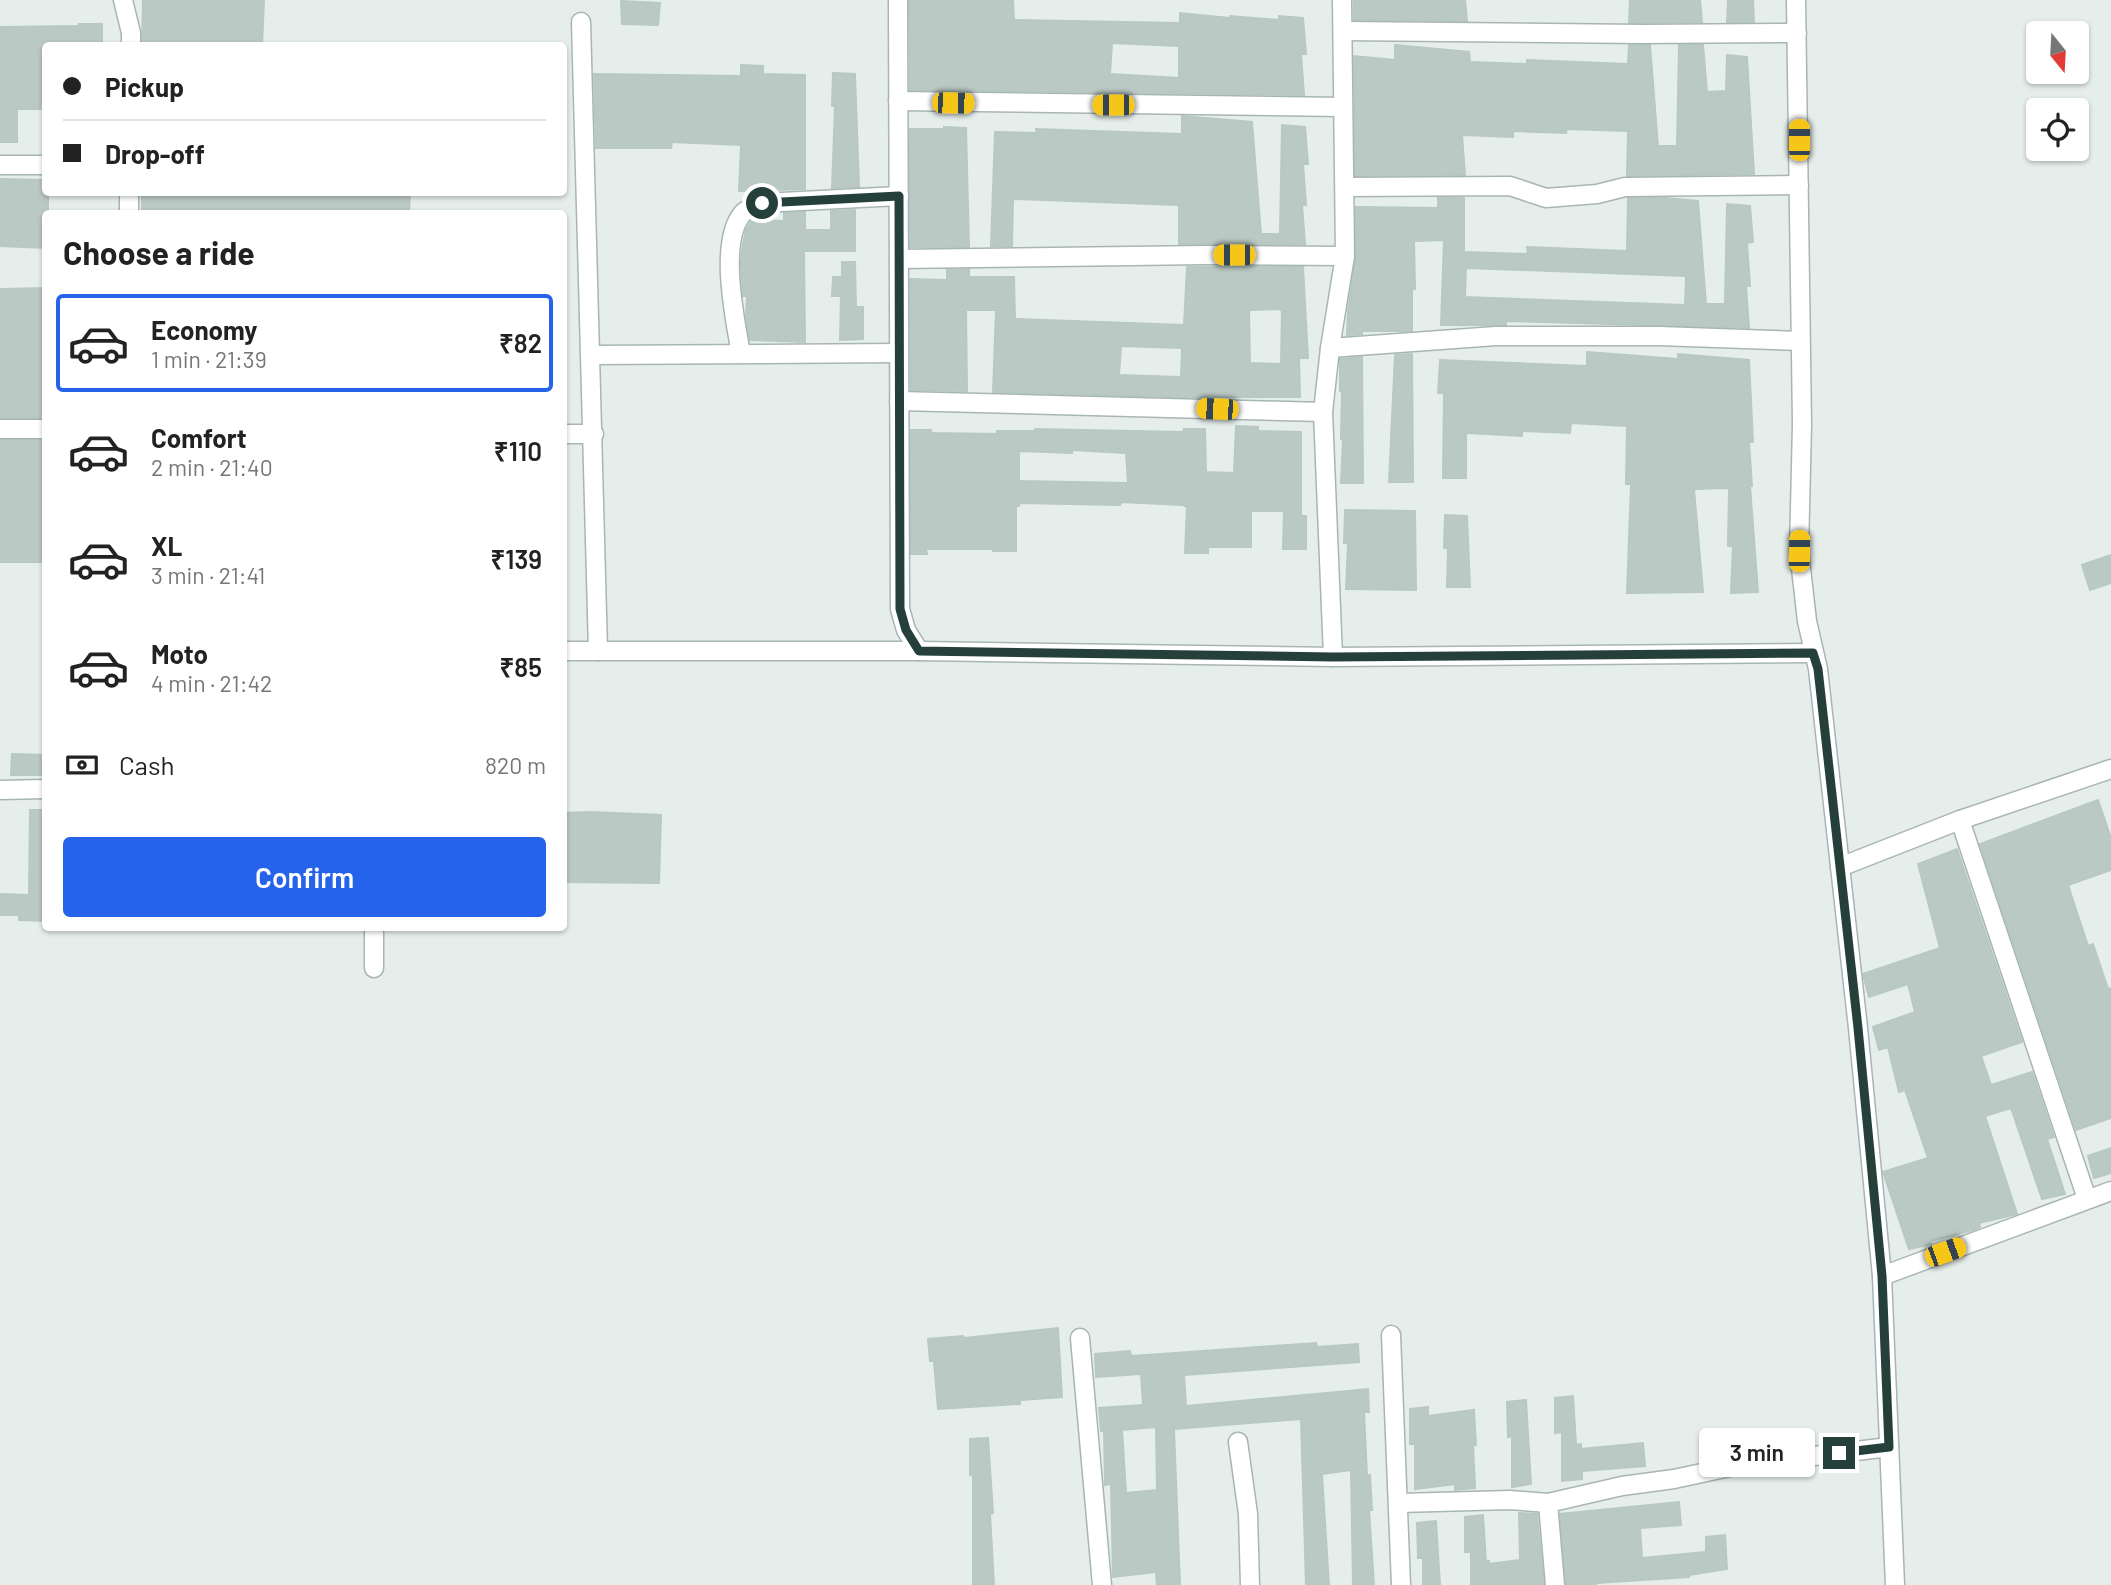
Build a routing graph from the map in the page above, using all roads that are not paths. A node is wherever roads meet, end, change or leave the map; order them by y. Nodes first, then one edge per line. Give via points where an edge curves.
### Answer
1 (123, 0) edge
2 (898, 0) edge
3 (1342, 0) edge
4 (1796, 0) edge
5 (581, 22) dead end
6 (1343, 31) junction
7 (1797, 33) junction
8 (131, 42) edge
9 (898, 101) junction
10 (1343, 107) junction
11 (0, 165) edge
12 (42, 165) edge
13 (1799, 185) junction
14 (1345, 187) junction
15 (899, 196) junction
16 (1345, 256) junction
17 (899, 259) junction
18 (1800, 341) junction
19 (1329, 348) junction
20 (899, 353) junction
21 (741, 354) junction
22 (592, 355) junction
23 (899, 401) junction
24 (1323, 412) junction
25 (0, 429) edge
26 (42, 429) edge
27 (567, 434) edge
28 (594, 434) junction
29 (567, 651) edge
30 (598, 651) junction
31 (919, 651) junction
32 (1813, 653) junction
33 (1333, 657) junction
34 (2111, 769) edge
35 (42, 789) edge
36 (0, 790) edge
37 (1960, 820) junction
38 (1840, 867) junction
39 (374, 931) edge
40 (374, 968) dead end
41 (2111, 1191) edge
42 (2087, 1199) junction
43 (1882, 1276) junction
44 (1391, 1335) dead end
45 (1080, 1338) dead end
46 (1238, 1442) dead end
47 (1889, 1447) junction
48 (1399, 1503) junction
49 (1548, 1503) junction
50 (1102, 1585) edge
51 (1250, 1585) edge
52 (1401, 1585) edge
53 (1555, 1585) edge
54 (1895, 1585) edge

1 - 8 street
2 - 9 street
3 - 6 street
4 - 7 street
5 - 22 street
6 - 7 street
6 - 10 street
7 - 13 street
9 - 10 street
9 - 15 street
10 - 14 street
11 - 12 street
13 - 14 street via 1625,187 1546,198 1510,187
13 - 18 street
14 - 16 street
15 - 17 street
15 - 21 street via 762,203 743,212 731,234 730,293
16 - 17 street
16 - 19 street
17 - 20 street
18 - 19 street via 1496,336
18 - 32 street via 1799,551
19 - 24 street
20 - 21 street
20 - 23 street
21 - 22 street
22 - 28 street
23 - 24 street
23 - 31 street via 900,609
24 - 33 street
25 - 26 street
27 - 28 street
28 - 30 street
29 - 30 street
30 - 31 street
31 - 33 street
32 - 33 street
32 - 38 street
34 - 37 street
35 - 36 street
37 - 38 street
37 - 42 street
38 - 43 street
39 - 40 street
41 - 42 street
42 - 43 street
43 - 47 street
44 - 48 street
45 - 50 street
46 - 51 street via 1248,1514
47 - 49 street via 1739,1465
47 - 54 street
48 - 49 street
48 - 52 street
49 - 53 street

